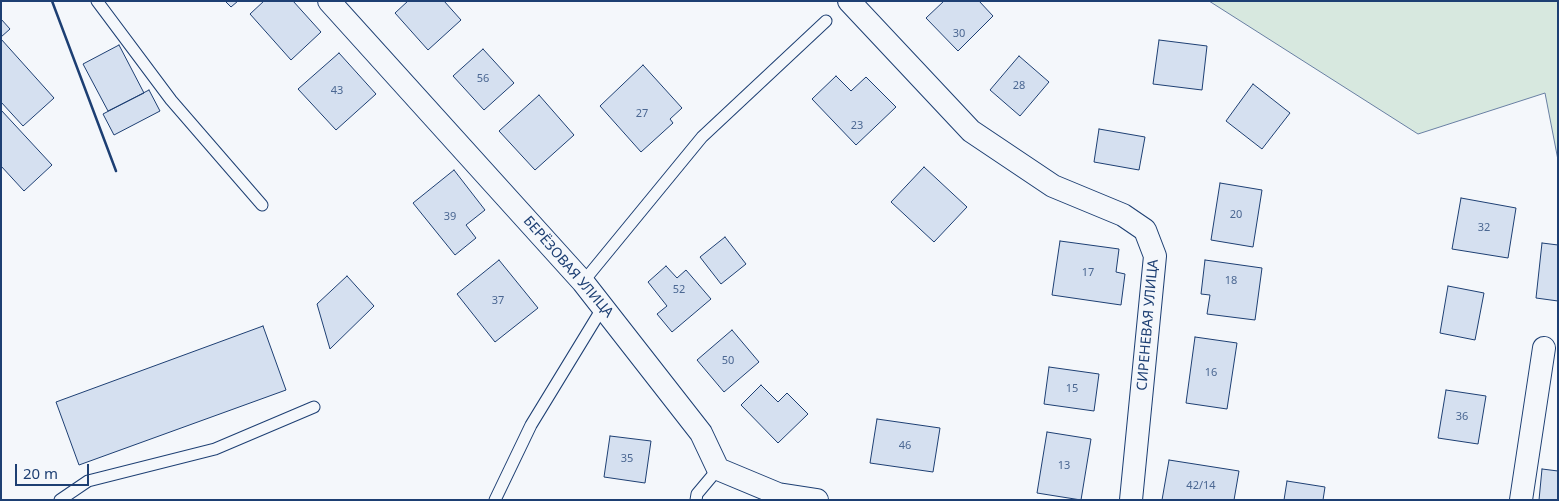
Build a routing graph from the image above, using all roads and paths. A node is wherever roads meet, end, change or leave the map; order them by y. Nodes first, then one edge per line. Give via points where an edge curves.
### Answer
1 (97, 1) edge
2 (329, 1) edge
3 (852, 2) edge
4 (826, 21) dead end
5 (262, 205) dead end
6 (583, 282) junction
7 (603, 307) junction
8 (1544, 348) dead end
9 (314, 407) dead end
10 (718, 469) junction
11 (60, 500) edge
12 (495, 500) edge
13 (696, 500) edge
14 (817, 500) edge
15 (1131, 500) edge
16 (1521, 500) edge

1 - 5 lane via 171,100
2 - 6 street, БЕРЁЗОВАЯ УЛИЦА
3 - 15 street, СИРЕНЕВАЯ УЛИЦА via 971,131 1053,186 1123,215 1145,230 1155,256
4 - 6 lane via 702,137
6 - 7 street, БЕРЁЗОВАЯ УЛИЦА
7 - 10 street, БЕРЁЗОВАЯ УЛИЦА via 701,434
7 - 12 lane via 532,425
8 - 16 street
9 - 11 lane via 215,449 88,481
10 - 13 lane via 697,494
10 - 14 street via 778,494

